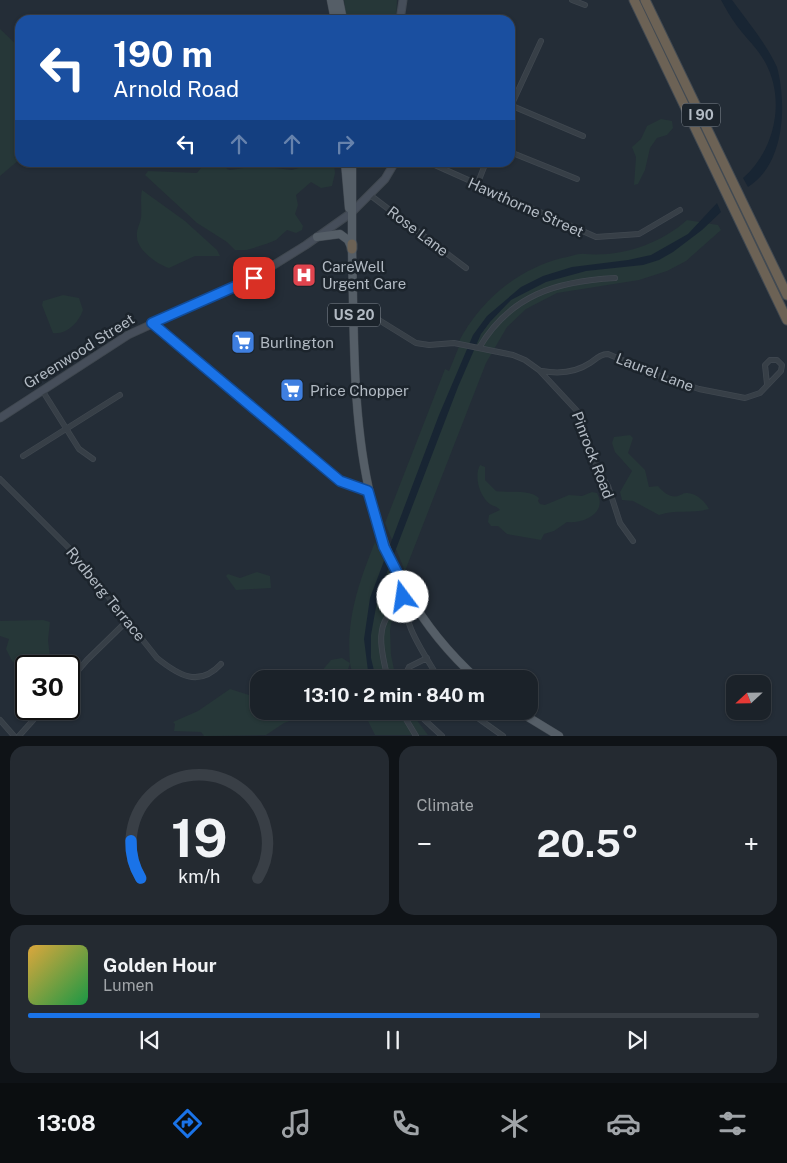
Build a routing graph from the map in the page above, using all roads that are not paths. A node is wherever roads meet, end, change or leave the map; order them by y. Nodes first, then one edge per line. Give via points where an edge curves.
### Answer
1 (331, 0) edge
2 (339, 0) edge
3 (403, 0) edge
4 (572, 0) edge
5 (634, 0) edge
6 (646, 0) edge
7 (584, 5) dead end
8 (334, 15) edge
9 (342, 15) edge
10 (401, 15) edge
11 (541, 41) dead end
12 (515, 96) edge
13 (515, 108) edge
14 (583, 136) dead end
15 (515, 154) edge
16 (345, 167) edge
17 (352, 167) edge
18 (392, 167) edge
19 (439, 167) edge
20 (484, 167) edge
21 (577, 179) dead end
22 (477, 185) junction
23 (370, 195) junction
24 (680, 210) dead end
25 (351, 213) junction
26 (317, 237) junction
27 (352, 247) junction
28 (466, 268) dead end
29 (614, 278) dead end
30 (787, 296) edge
31 (354, 304) junction
32 (787, 320) edge
33 (152, 323) junction
34 (478, 348) junction
35 (540, 371) junction
36 (767, 384) junction
37 (42, 390) junction
38 (120, 395) dead end
39 (0, 418) edge
40 (67, 428) junction
41 (23, 456) dead end
42 (93, 459) dead end
43 (0, 479) edge
44 (368, 491) junction
45 (633, 542) dead end
46 (402, 584) junction
47 (403, 605) junction
48 (127, 621) junction
49 (427, 658) junction
50 (221, 664) dead end
51 (80, 668) edge
52 (386, 670) edge
53 (408, 670) edge
54 (434, 670) edge
55 (468, 670) edge
56 (0, 720) edge
57 (33, 720) edge
58 (406, 720) edge
59 (425, 720) edge
60 (481, 720) edge
61 (533, 720) edge
62 (14, 736) edge
63 (19, 736) edge
64 (416, 736) edge
65 (442, 736) edge
66 (504, 736) edge
67 (559, 736) edge

1 - 8 main road
2 - 9 main road
3 - 10 main road
4 - 7 street
5 - 32 highway, I 90
6 - 30 highway, I 90
11 - 12 street
13 - 14 street
15 - 21 street
16 - 25 main road, US 20
17 - 25 main road, US 20
18 - 23 main road, Greenwood Street
19 - 22 street, Hawthorne Street
20 - 22 street
22 - 24 street, Hawthorne Street via 598,238 639,234
23 - 25 main road, Greenwood Street
23 - 28 street, Rose Lane
25 - 26 main road, Greenwood Street
25 - 27 main road, US 20
26 - 27 main road via 340,234
26 - 33 main road, Greenwood Street via 254,278
27 - 31 main road, US 20
29 - 34 street via 575,281 551,287 521,302 499,321
31 - 34 street, Pinrock Road via 416,343 454,343
31 - 44 main road, US 20 via 355,380
33 - 37 main road, Greenwood Street via 122,338
33 - 44 street via 340,481
34 - 35 street, Pinrock Road via 521,358
35 - 36 street, Laurel Lane via 567,372 587,365 601,354 608,354 704,391 742,398 756,396
35 - 45 street, Pinrock Road via 578,412 620,523
36 - 36 street, Laurel Lane via 765,365 774,359 781,362 780,373
37 - 39 main road, Greenwood Street
37 - 40 street
38 - 40 street
40 - 41 street
40 - 42 street via 79,449
43 - 48 street, Rydberg Terrace via 72,551
44 - 46 main road, US 20 via 384,546
46 - 47 street
46 - 55 main road, US 20 via 443,643
47 - 49 street via 414,636
47 - 52 street via 390,612 382,626
48 - 50 street, Rydberg Terrace via 157,658 184,676 206,676
48 - 51 street
49 - 53 street
49 - 54 street
56 - 62 street
57 - 63 street
58 - 64 street
59 - 65 street
60 - 66 street
61 - 67 main road

